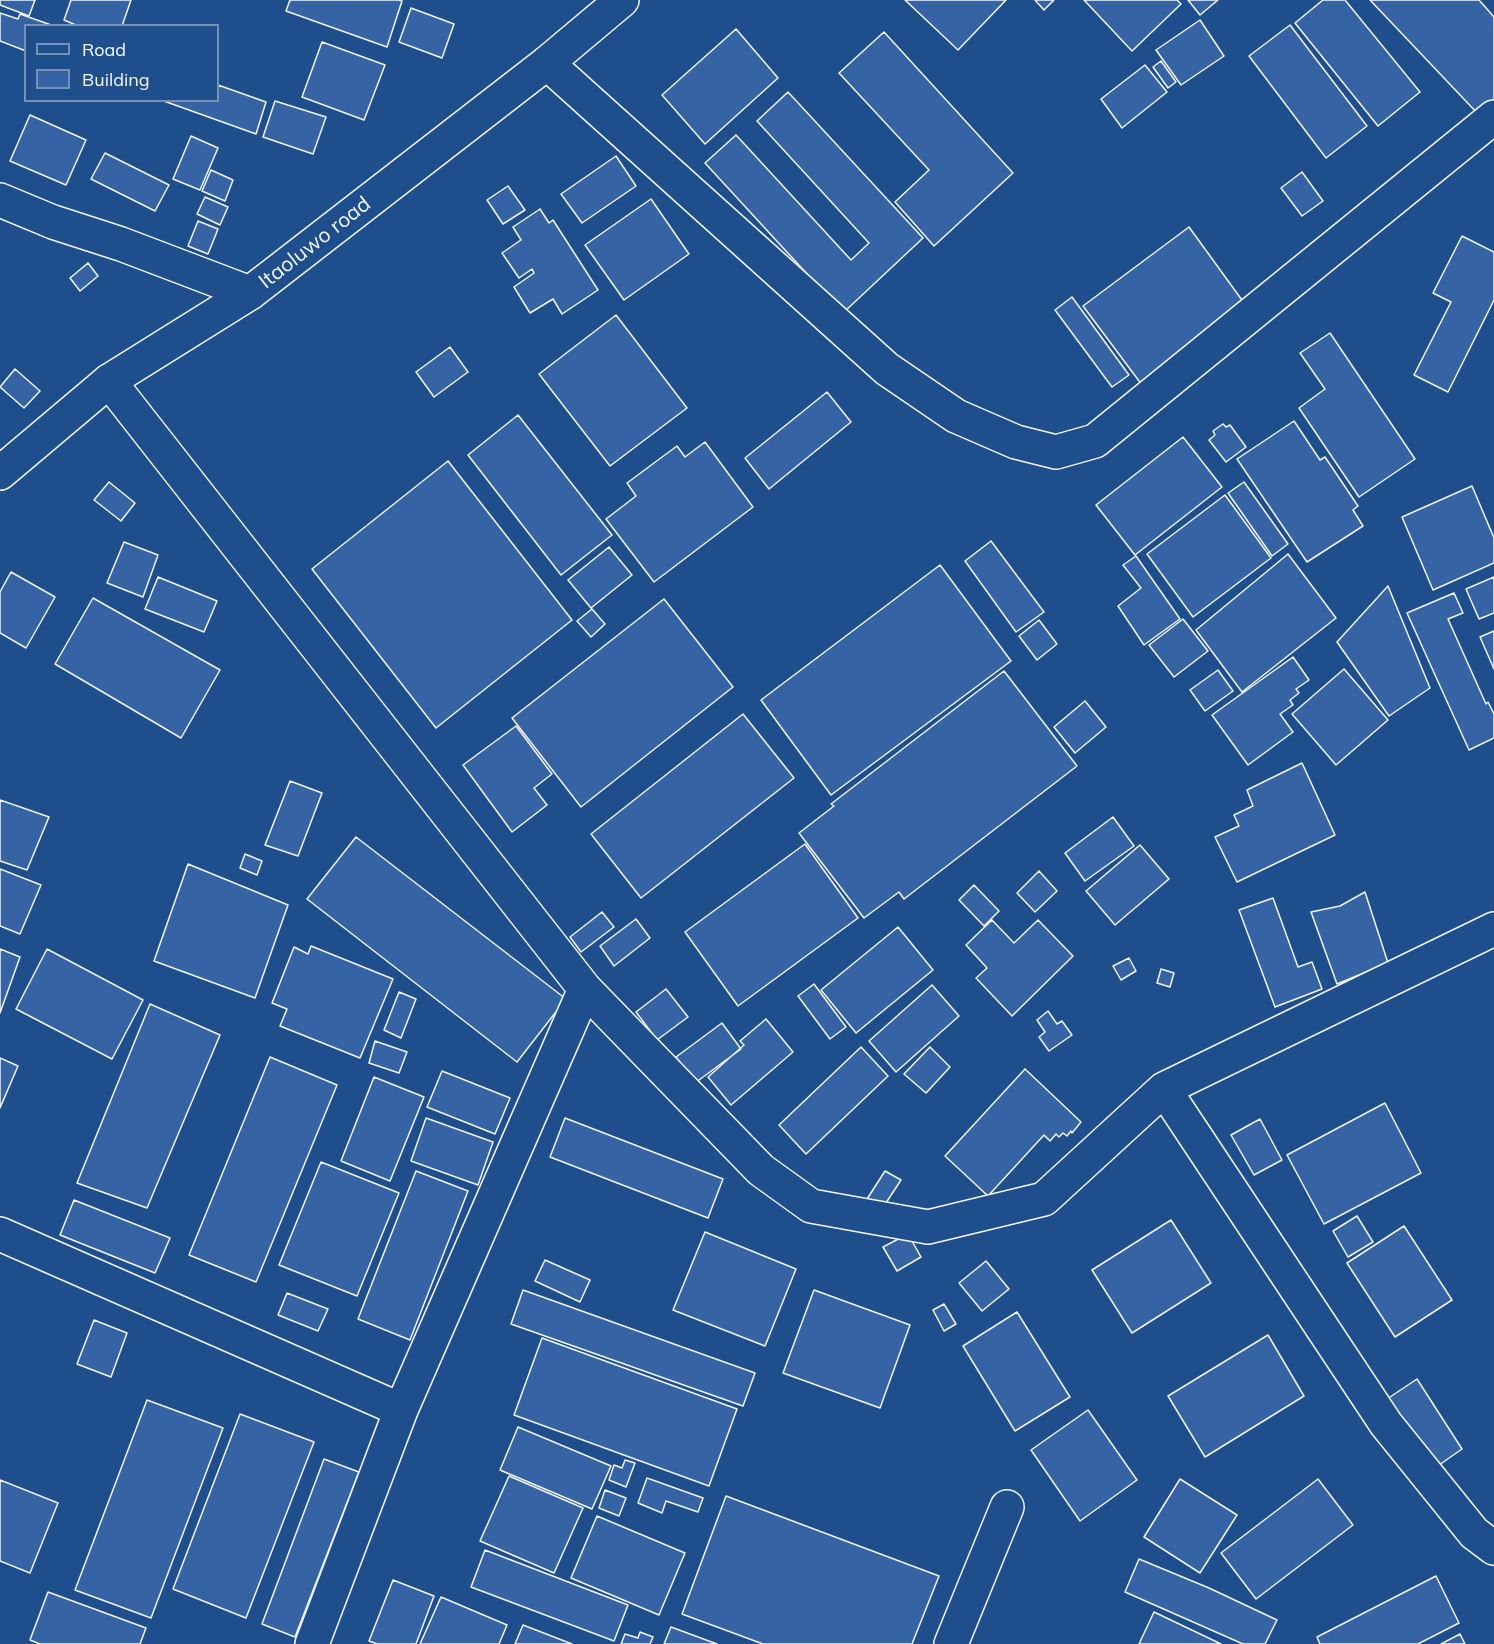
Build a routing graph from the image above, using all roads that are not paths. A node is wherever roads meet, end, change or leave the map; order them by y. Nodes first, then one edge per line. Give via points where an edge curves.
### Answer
1 (622, 0) edge
2 (547, 63) junction
3 (1494, 117) edge
4 (0, 200) edge
5 (250, 293) junction
6 (109, 381) junction
7 (0, 473) edge
8 (1494, 929) edge
9 (585, 989) junction
10 (1164, 1089) junction
11 (0, 1233) edge
12 (401, 1410) junction
13 (1007, 1507) dead end
14 (1494, 1548) edge
15 (312, 1644) edge
16 (951, 1644) edge

1 - 2 street, Itaoluwo road
2 - 3 street via 887,369 956,416 1016,442 1056,452 1095,441
2 - 5 street, Itaoluwo road
4 - 5 street
5 - 6 street, Itaoluwo road
6 - 7 street, Itaoluwo road
6 - 9 street
8 - 10 street
9 - 10 street via 761,1170 811,1206 864,1217 927,1227 1044,1199
9 - 12 street
10 - 14 street via 1386,1424 1474,1533
11 - 12 street
12 - 15 street
13 - 16 street

